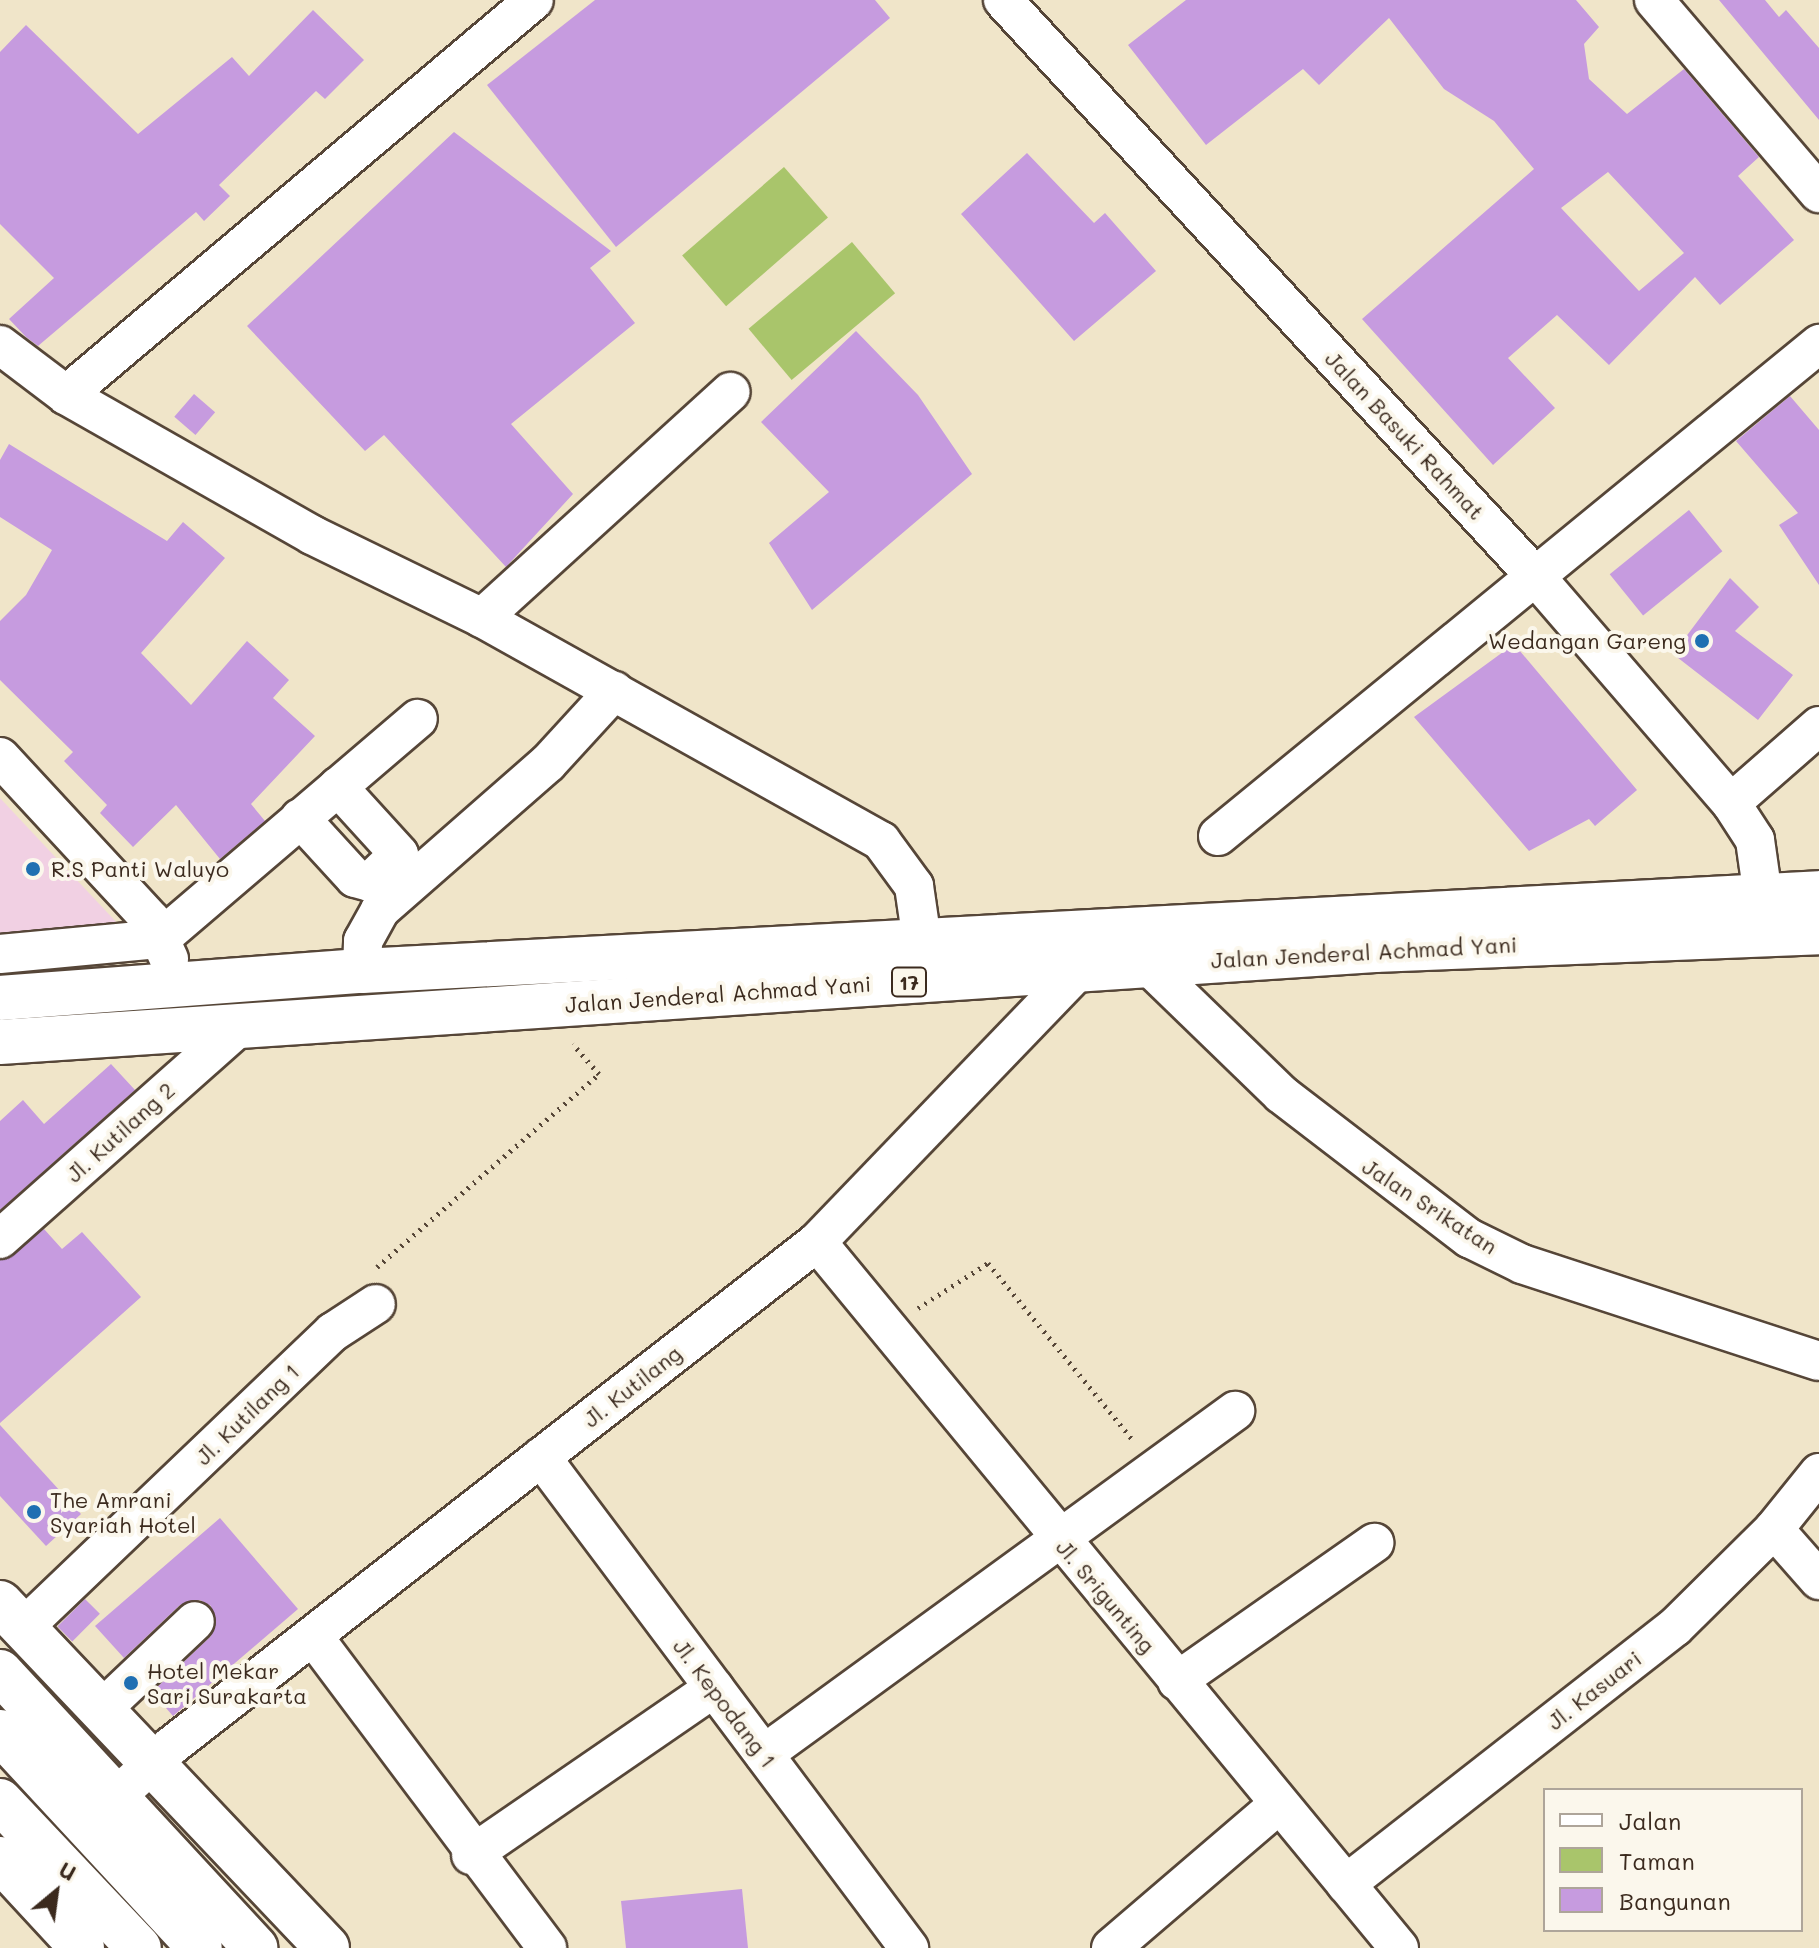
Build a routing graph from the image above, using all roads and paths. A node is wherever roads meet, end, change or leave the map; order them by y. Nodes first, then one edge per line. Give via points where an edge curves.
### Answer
1 (534, 0) edge
2 (1003, 0) edge
3 (1654, 0) edge
4 (1819, 193) edge
5 (1819, 344) edge
6 (0, 345) edge
7 (730, 392) dead end
8 (66, 395) junction
9 (1535, 576) junction
10 (482, 618) junction
11 (614, 691) junction
12 (418, 719) dead end
13 (1819, 726) edge
14 (0, 757) edge
15 (338, 787) junction
16 (300, 818) junction
17 (1742, 820) junction
18 (1218, 836) dead end
19 (1819, 893) edge
20 (918, 914) junction
21 (1764, 915) junction
22 (1819, 932) edge
23 (160, 939) junction
24 (1, 954) edge
25 (1147, 964) junction
26 (1079, 970) junction
27 (362, 971) junction
28 (181, 987) junction
29 (6, 997) edge
30 (538, 1006) junction
31 (240, 1026) junction
32 (0, 1042) edge
33 (0, 1239) edge
34 (817, 1242) junction
35 (370, 1291) joint
36 (888, 1330) junction
37 (1819, 1361) edge
38 (1235, 1411) dead end
39 (541, 1457) junction
40 (1156, 1468) junction
41 (1819, 1473) edge
42 (1774, 1529) junction
43 (1061, 1543) junction
44 (1374, 1543) dead end
45 (1819, 1580) edge
46 (12, 1615) edge
47 (195, 1621) dead end
48 (313, 1636) junction
49 (0, 1672) edge
50 (1177, 1681) junction
51 (714, 1688) junction
52 (101, 1710) junction
53 (0, 1732) edge
54 (764, 1754) junction
55 (152, 1764) junction
56 (116, 1797) junction
57 (0, 1801) edge
58 (1279, 1804) junction
59 (471, 1855) junction
60 (0, 1859) edge
61 (1346, 1884) junction
62 (82, 1948) edge
63 (139, 1948) edge
64 (200, 1948) edge
65 (256, 1948) edge
66 (327, 1948) edge
67 (547, 1948) edge
68 (909, 1948) edge
69 (1111, 1948) edge
70 (1399, 1948) edge

1 - 8 street
2 - 9 street, Jalan Basuki Rahmat
3 - 4 street
5 - 9 street
6 - 8 street
7 - 10 street
8 - 10 street via 312,535
9 - 17 street, Jalan Basuki Rahmat
9 - 18 street
10 - 11 street
11 - 20 street via 881,841
11 - 27 street via 548,763 380,910 363,941
12 - 15 street
13 - 17 street
14 - 23 street
15 - 16 street
15 - 16 street via 399,854 370,882 355,878
16 - 23 street
17 - 21 street
19 - 21 main road, Jalan Jenderal Achmad Yani / 17
20 - 21 main road, Jalan Jenderal Achmad Yani / 17
20 - 27 main road, Jalan Jenderal Achmad Yani / 17
21 - 22 main road, Jalan Jenderal Achmad Yani / 17
21 - 25 main road, Jalan Jenderal Achmad Yani / 17
23 - 24 street
23 - 28 street
24 - 29 street
25 - 26 main road, Jalan Jenderal Achmad Yani / 17
25 - 37 street, Jalan Srikatan via 1292,1104 1469,1238 1591,1288
26 - 30 main road, Jalan Jenderal Achmad Yani / 17
26 - 34 street, Jl. Kutilang
27 - 28 main road, Jalan Jenderal Achmad Yani / 17
28 - 29 main road, Jalan Jenderal Achmad Yani / 17
30 - 31 main road, Jalan Jenderal Achmad Yani / 17
30 - 35 path via 599,1074
31 - 32 main road, Jalan Jenderal Achmad Yani / 17
31 - 33 street, Jl. Kutilang 2
34 - 36 street, Jl. Srigunting
34 - 39 street, Jl. Kutilang
35 - 46 street, Jl. Kutilang 1 via 333,1332
36 - 40 path via 988,1263
36 - 43 street, Jl. Srigunting
38 - 40 street
39 - 48 street, Jl. Kutilang
39 - 51 street, Jl. Kepodang 1
40 - 43 street
41 - 42 street, Jl. Kasuari
42 - 45 street
42 - 61 street, Jl. Kasuari via 1675,1627
43 - 50 street, Jl. Srigunting
43 - 54 street
44 - 50 street
46 - 52 main road
47 - 52 street
48 - 55 street, Jl. Kutilang
48 - 59 street
49 - 56 main road
50 - 58 street, Jl. Srigunting
51 - 54 street, Jl. Kepodang 1
51 - 59 street
52 - 55 main road
53 - 64 main road
54 - 68 street, Jl. Kepodang 1
55 - 56 street, Jl. Kutilang
55 - 66 main road
56 - 65 main road
57 - 63 main road
58 - 61 street, Jl. Srigunting
58 - 69 street
59 - 67 street
60 - 62 main road
61 - 70 street, Jl. Srigunting

